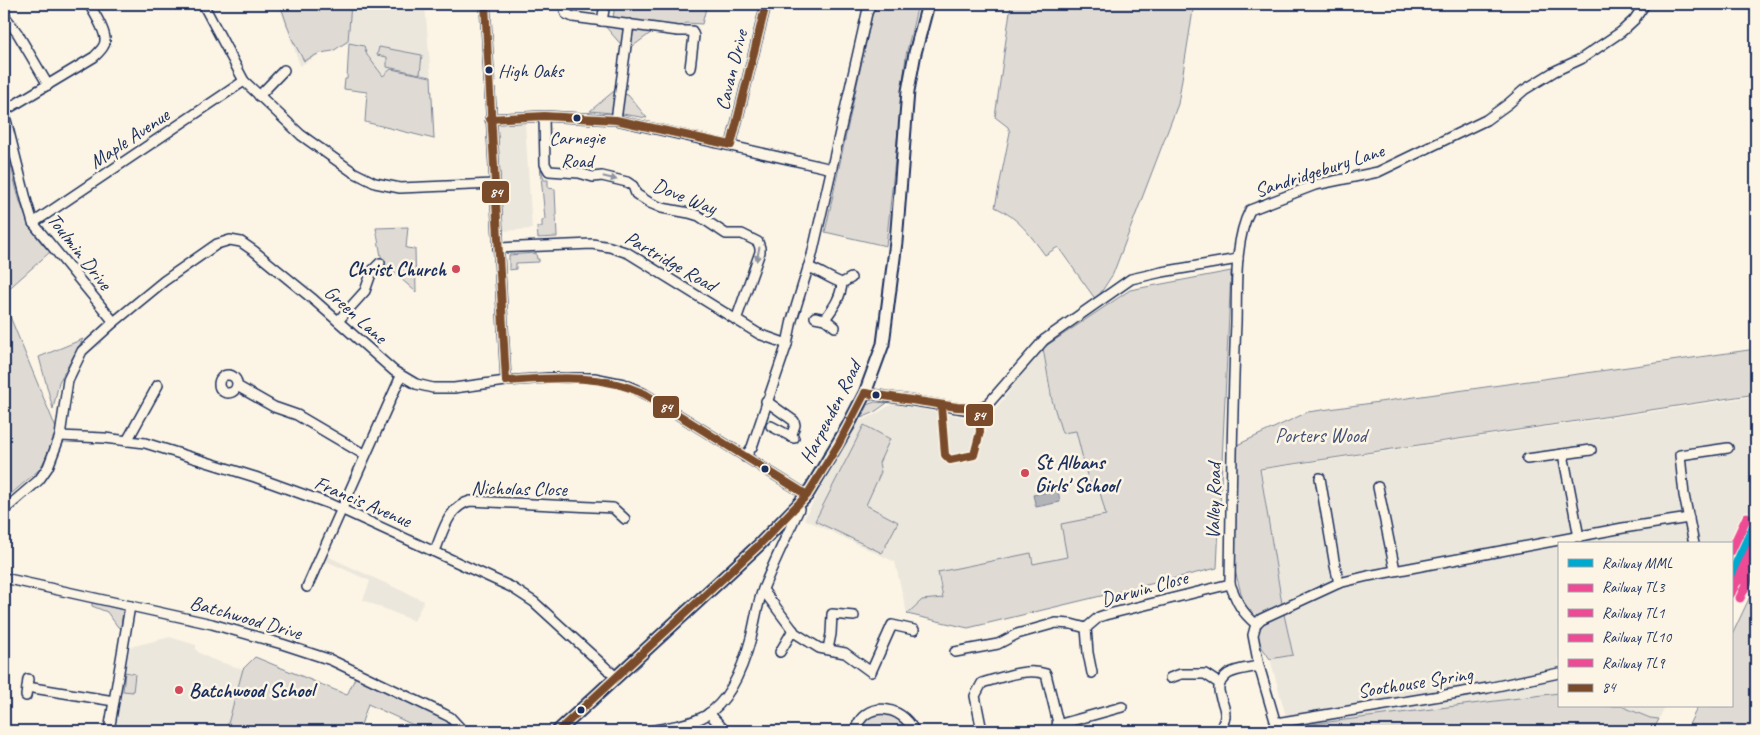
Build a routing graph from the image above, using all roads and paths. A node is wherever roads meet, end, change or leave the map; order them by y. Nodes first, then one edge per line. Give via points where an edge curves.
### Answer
1 (90, 4) edge
2 (203, 4) edge
3 (485, 4) edge
4 (563, 4) edge
5 (605, 4) edge
6 (766, 4) edge
7 (870, 4) edge
8 (928, 4) edge
9 (1645, 4) edge
10 (4, 15) edge
11 (602, 21) junction
12 (629, 24) junction
13 (690, 68) dead end
14 (284, 70) dead end
15 (244, 81) junction
16 (48, 84) junction
17 (259, 96) junction
18 (4, 111) edge
19 (544, 116) junction
20 (490, 119) junction
21 (616, 120) junction
22 (731, 146) junction
23 (832, 170) junction
24 (494, 184) junction
25 (33, 223) junction
26 (498, 248) junction
27 (1238, 259) junction
28 (380, 263) dead end
29 (808, 267) junction
30 (851, 278) dead end
31 (842, 283) junction
32 (815, 316) dead end
33 (825, 319) junction
34 (736, 320) junction
35 (338, 321) junction
36 (114, 322) junction
37 (835, 327) dead end
38 (787, 344) junction
39 (401, 376) junction
40 (506, 381) junction
41 (158, 385) dead end
42 (237, 386) dead end
43 (865, 393) junction
44 (766, 401) junction
45 (771, 426) dead end
46 (800, 428) dead end
47 (60, 436) junction
48 (792, 440) junction
49 (127, 441) junction
50 (1728, 448) dead end
51 (1591, 450) dead end
52 (1563, 454) junction
53 (365, 455) junction
54 (746, 457) junction
55 (1527, 459) dead end
56 (1320, 478) dead end
57 (1378, 487) dead end
58 (807, 495) junction
59 (342, 509) junction
60 (800, 509) dead end
61 (4, 510) edge
62 (1689, 518) junction
63 (625, 519) dead end
64 (1583, 539) edge
65 (1565, 542) edge
66 (1694, 542) edge
67 (1558, 543) edge
68 (435, 551) junction
69 (1395, 570) junction
70 (4, 578) edge
71 (1339, 583) junction
72 (1230, 584) junction
73 (307, 587) dead end
74 (763, 590) junction
75 (130, 606) junction
76 (854, 616) dead end
77 (1256, 624) junction
78 (1086, 628) junction
79 (792, 630) junction
80 (914, 630) dead end
81 (828, 649) junction
82 (780, 652) dead end
83 (955, 652) dead end
84 (1259, 666) junction
85 (1092, 673) dead end
86 (1558, 674) edge
87 (616, 677) junction
88 (1170, 678) dead end
89 (1220, 684) junction
90 (27, 687) dead end
91 (114, 701) junction
92 (1122, 707) dead end
93 (708, 713) junction
94 (1277, 727) edge
95 (1058, 728) edge
96 (108, 731) edge
97 (463, 731) edge
98 (558, 731) edge
99 (650, 731) edge
100 (725, 731) edge
101 (856, 731) edge
102 (914, 731) edge
103 (982, 731) edge
104 (1218, 731) edge

1 - 16 street via 105,41 101,50
2 - 15 street
3 - 20 street
4 - 11 street via 569,16
5 - 11 street
6 - 22 street, Cavan Drive
7 - 23 street
8 - 43 main road, Harpenden Road via 908,91 895,250 883,344
9 - 27 street, Sandridgebury Lane via 1621,32 1581,60 1555,70 1524,90 1486,120 1378,172 1315,185 1250,210
10 - 16 street
11 - 12 street
12 - 13 street via 692,31
12 - 21 street
14 - 17 street
15 - 17 street
15 - 25 street, Maple Avenue
16 - 18 street
17 - 24 street via 318,149 376,183 400,188
18 - 25 street, Toulmin Drive
19 - 20 street
19 - 21 street
19 -> 34 street, Dove Way via 545,164 549,171 627,182 636,194 650,203 699,216 726,234 742,234 758,242 760,252
20 - 24 street
21 - 22 street
22 - 23 street
23 - 29 street
24 - 26 street
25 - 36 street, Toulmin Drive
26 - 34 street, Partridge Road via 592,244 610,247 628,253
26 - 40 street
27 - 43 street via 1132,279 1044,340 989,404 979,408 964,409
27 - 72 street, Valley Road
28 - 35 street via 365,277 365,291
29 - 31 street
29 - 38 street
30 - 31 street
31 - 33 street via 836,304
32 - 33 street
33 - 37 street
34 - 38 street, Partridge Road via 759,334
35 - 36 street, Green Lane via 244,244 230,240 218,244 183,267
35 - 39 street, Green Lane
36 - 47 street, Green Lane via 82,351 68,380
38 - 44 street
39 - 40 street, Green Lane via 423,386 438,388
39 - 53 street
40 - 54 street, Green Lane via 594,378 624,384
41 - 49 street
42 - 53 street via 274,407 297,415
43 - 58 main road, Harpenden Road
44 - 48 street via 794,421
44 - 54 street
45 - 48 street
46 - 48 street
47 - 49 street, Francis Avenue
47 - 61 street, Green Lane via 48,467 39,480
49 - 59 street, Francis Avenue via 146,443 255,477
50 - 62 street via 1680,455
51 - 52 street
52 - 55 street
52 - 64 street
53 - 59 street
54 - 58 street, Green Lane
56 - 71 street
57 - 69 street
58 - 87 main road, Harpenden Road
59 - 68 street, Francis Avenue
59 - 73 street
60 - 74 street
62 - 64 street
62 - 66 street
63 - 68 street, Nicholas Close via 613,508 470,501 452,512
64 - 65 street
67 - 69 street
68 - 87 street, Francis Avenue via 511,587 534,602
69 - 71 street
70 - 75 street, Batchwood Drive
71 - 77 street
72 - 77 street, Valley Road via 1238,606
72 - 78 street, Darwin Close via 1098,617
74 - 79 street
74 - 93 street via 751,639 736,676 724,697
75 - 91 street
75 - 97 street, Batchwood Drive via 212,624 331,660 450,717
76 - 81 street via 832,614
77 - 84 street via 1253,634
78 - 83 street via 1056,623 1017,634 998,644
78 - 85 street, Darwin Close
79 - 81 street via 818,648
79 - 82 street
80 - 81 street via 888,623 871,672 845,653
84 - 89 street via 1229,673
84 - 94 street
86 - 94 street, Soothouse Spring
87 - 98 main road, Harpenden Road
88 - 89 street via 1181,674 1204,674
89 - 104 street via 1219,696 1225,712 1224,724
90 - 91 street
91 - 96 street
92 - 95 street
93 - 99 street via 689,722
93 - 100 street
95 - 103 street via 1046,674 1032,672 982,683 974,696
101 - 102 street via 866,714 883,709 900,714

